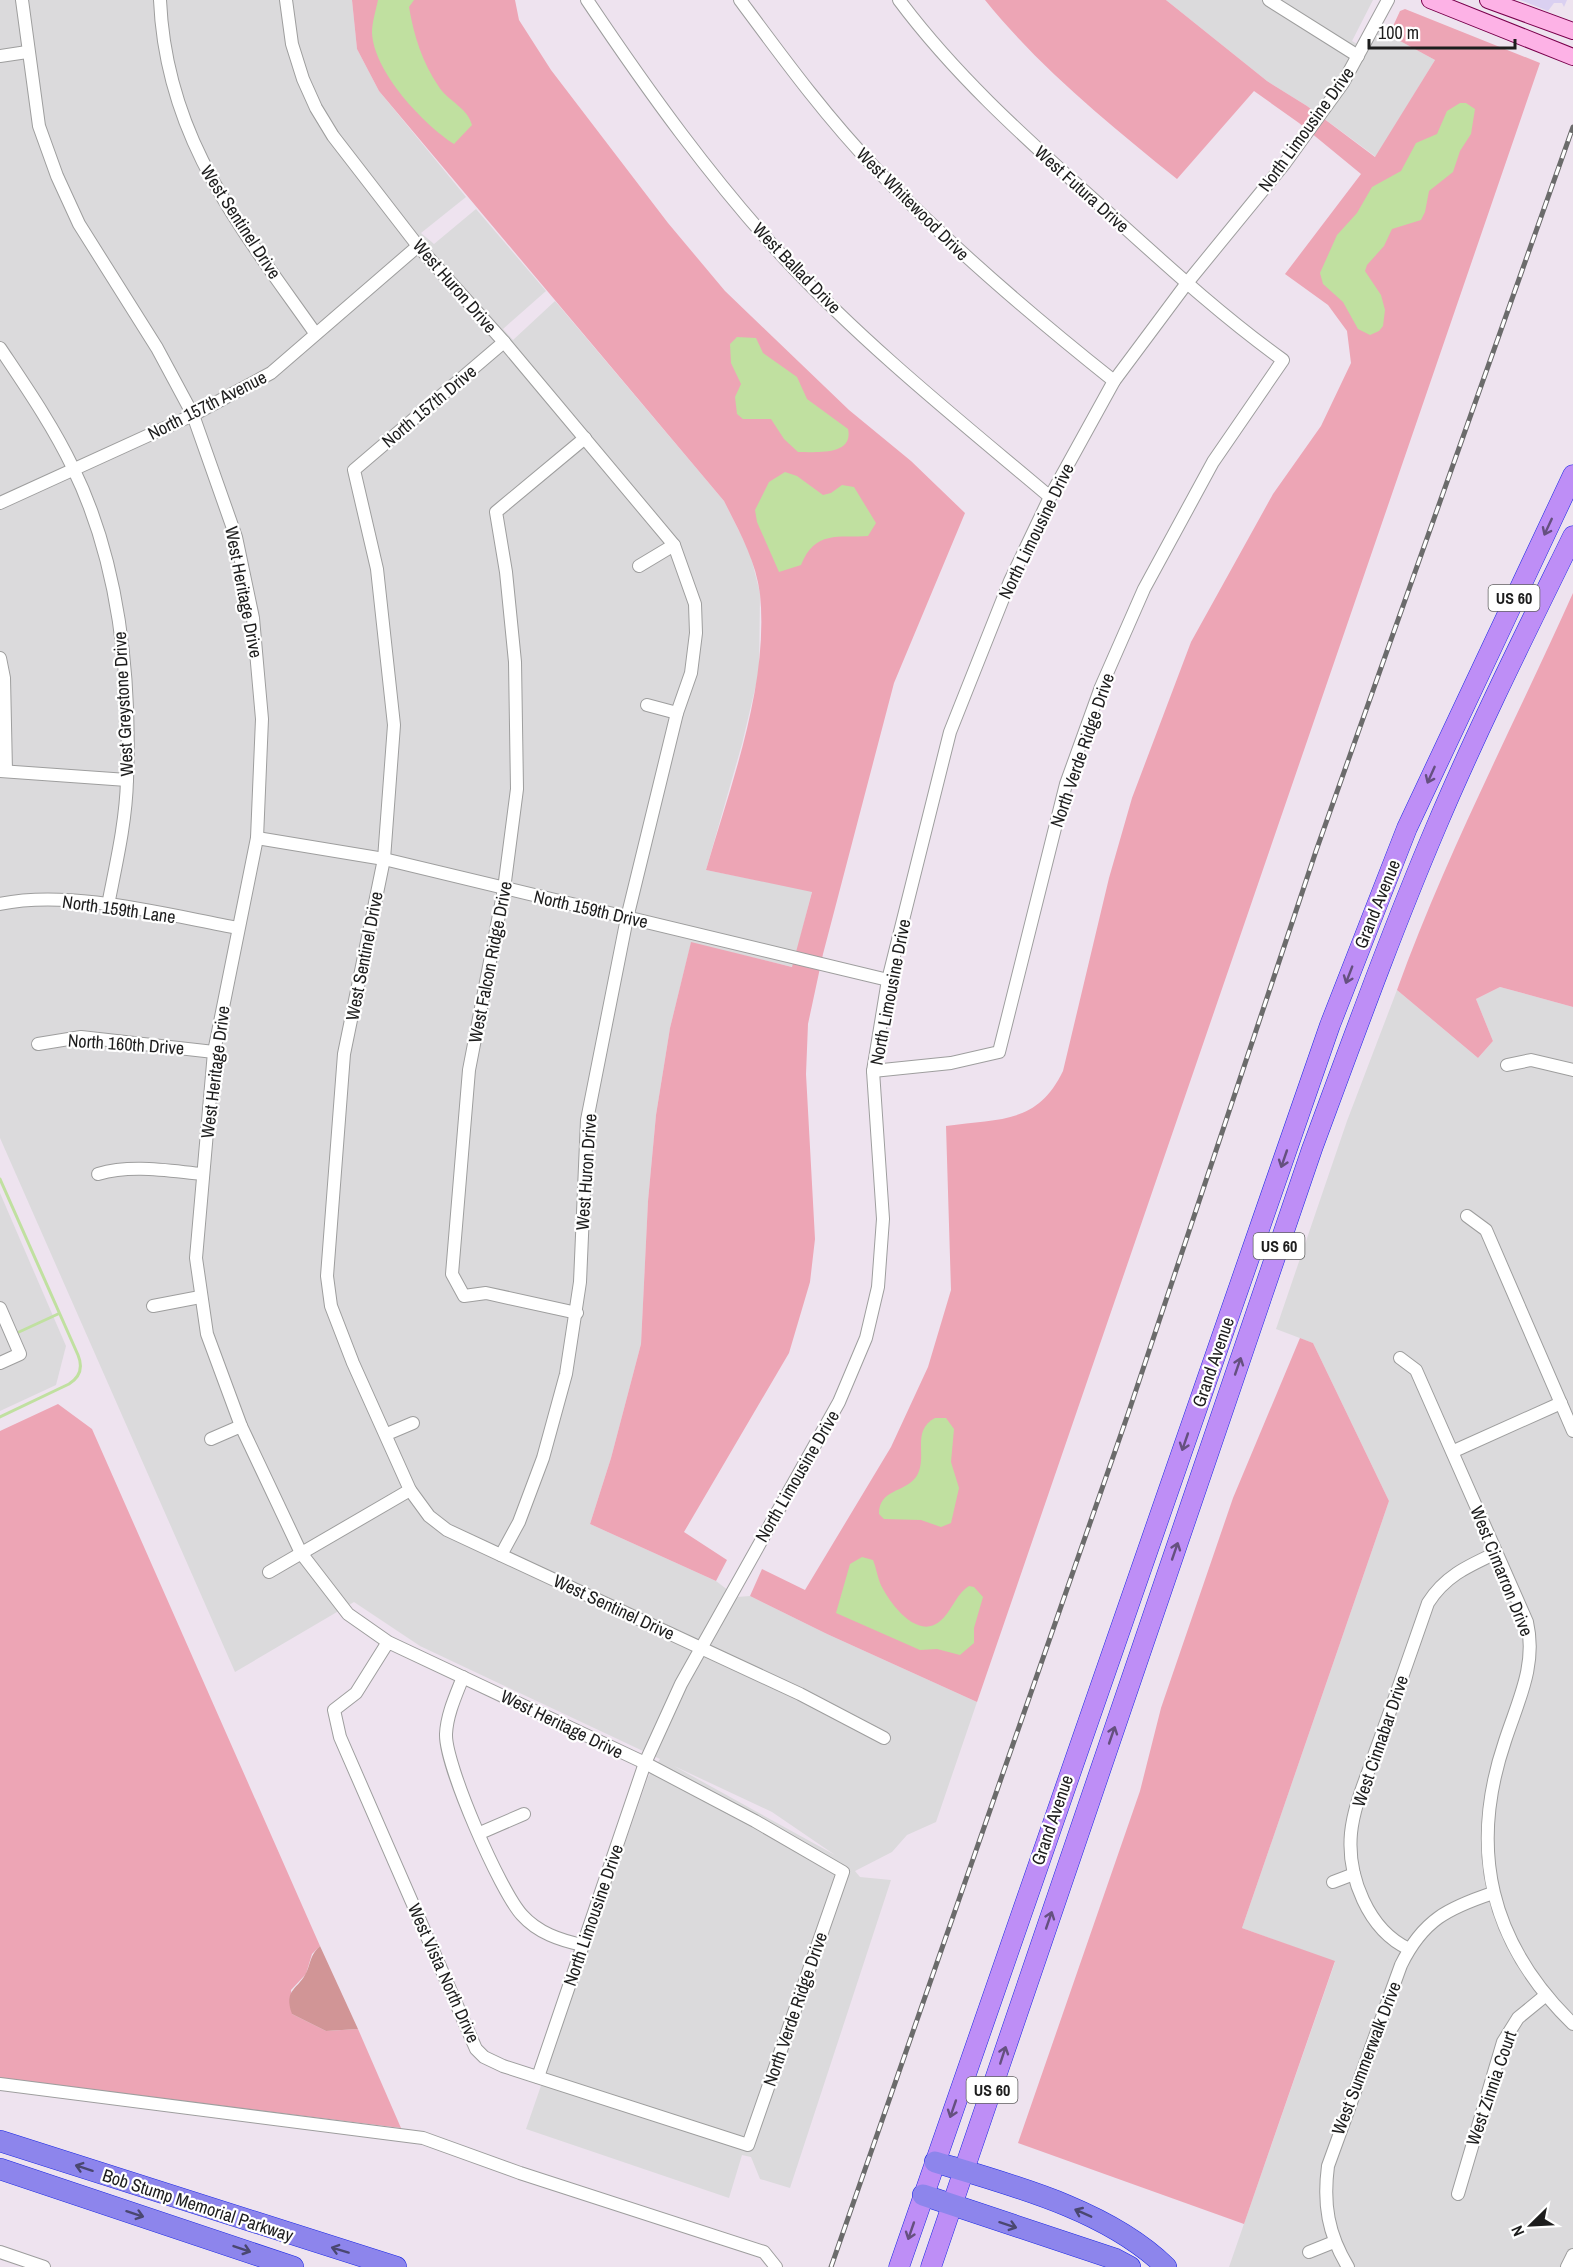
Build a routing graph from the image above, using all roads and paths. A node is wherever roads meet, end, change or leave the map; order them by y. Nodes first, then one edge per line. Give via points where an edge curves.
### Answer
1 (22, 0) edge
2 (160, 0) edge
3 (286, 0) edge
4 (587, 0) edge
5 (740, 0) edge
6 (899, 0) edge
7 (1269, 0) edge
8 (1388, 0) edge
9 (1430, 0) edge
10 (1488, 0) edge
11 (1533, 18) junction
12 (1573, 32) edge
13 (1525, 39) junction
14 (27, 52) junction
15 (0, 56) edge
16 (1358, 56) junction
17 (1573, 57) edge
18 (418, 246) junction
19 (1187, 283) junction
20 (315, 333) junction
21 (504, 342) junction
22 (0, 348) edge
23 (1283, 360) joint
24 (1114, 381) junction
25 (193, 415) junction
26 (585, 438) junction
27 (74, 469) junction
28 (354, 470) joint
29 (1573, 475) edge
30 (1050, 497) junction
31 (0, 503) edge
32 (1573, 536) edge
33 (674, 545) junction
34 (639, 566) dead end
35 (0, 658) edge
36 (646, 705) dead end
37 (677, 713) junction
38 (3, 771) edge
39 (128, 780) junction
40 (257, 838) junction
41 (384, 859) junction
42 (504, 889) junction
43 (0, 904) edge
44 (108, 905) junction
45 (627, 918) junction
46 (238, 927) junction
47 (888, 980) junction
48 (38, 1044) dead end
49 (214, 1052) junction
50 (1507, 1065) dead end
51 (1573, 1070) edge
52 (873, 1071) junction
53 (98, 1174) dead end
54 (203, 1174) junction
55 (1467, 1216) dead end
56 (200, 1297) junction
57 (153, 1306) dead end
58 (0, 1308) edge
59 (577, 1313) junction
60 (1400, 1358) dead end
61 (0, 1363) edge
62 (1561, 1403) junction
63 (413, 1423) dead end
64 (241, 1426) junction
65 (1573, 1431) edge
66 (387, 1434) junction
67 (211, 1439) dead end
68 (1454, 1451) junction
69 (410, 1490) junction
70 (301, 1553) junction
71 (1496, 1553) junction
72 (501, 1555) junction
73 (269, 1572) dead end
74 (388, 1642) junction
75 (701, 1647) junction
76 (463, 1677) junction
77 (884, 1738) dead end
78 (645, 1763) junction
79 (524, 1814) dead end
80 (480, 1833) junction
81 (843, 1872) joint
82 (1354, 1874) junction
83 (1333, 1882) dead end
84 (1493, 1893) junction
85 (582, 1945) junction
86 (1408, 1949) junction
87 (1546, 1995) junction
88 (1573, 2024) edge
89 (538, 2077) junction
90 (0, 2084) edge
91 (0, 2141) edge
92 (748, 2145) joint
93 (935, 2162) junction
94 (0, 2169) edge
95 (965, 2171) junction
96 (1458, 2194) dead end
97 (923, 2195) junction
98 (953, 2206) junction
99 (1334, 2242) junction
100 (0, 2252) edge
101 (1309, 2252) dead end
102 (1573, 2255) edge
103 (45, 2267) edge
104 (293, 2267) edge
105 (396, 2267) edge
106 (776, 2267) edge
107 (899, 2267) edge
108 (931, 2267) edge
109 (1130, 2267) edge
110 (1166, 2267) edge
111 (1348, 2267) edge
112 (1568, 2267) edge

1 - 14 street, West Heritage Drive
2 - 20 street, West Sentinel Drive via 171,84 188,134 220,196
3 - 18 street, West Huron Drive via 292,44 316,108 358,171
4 - 30 street, West Ballad Drive via 707,167 788,262 895,363
5 - 24 street, West Whitewood Drive via 838,127 877,170 977,267
6 - 19 street, West Futura Drive via 929,39 1005,121
7 - 16 street
8 - 16 street, North Limousine Drive
9 - 13 main road
10 - 11 main road
11 - 12 main road
11 - 13 main road
13 - 17 main road
14 - 15 street
14 - 25 street, West Heritage Drive via 39,126 78,224 157,348
16 - 19 street, North Limousine Drive via 1285,164
18 - 20 street, North 157th Avenue
18 - 21 street, West Huron Drive
19 - 23 street, West Futura Drive
19 - 24 street, North Limousine Drive
20 - 25 street, North 157th Avenue via 271,373
21 - 26 street, West Huron Drive
21 - 28 street, North 157th Drive
22 - 27 street, West Greystone Drive
23 - 52 street, North Verde Ridge Drive via 1213,462 1143,589 1101,687 1066,784 999,1052 951,1063
24 - 30 street, North Limousine Drive
25 - 27 street, North 157th Avenue
25 - 40 street, West Heritage Drive via 236,537 253,618 262,719
26 - 33 street, West Huron Drive
26 - 42 street, West Falcon Ridge Drive via 496,512 515,674 517,789
27 - 31 street, North 157th Avenue
27 - 39 street, West Greystone Drive via 93,520 117,611 124,663
28 - 41 street, West Sentinel Drive via 377,569 393,725
29 -> 93 highway, Grand Avenue / US 60 via 1407,828 1330,1024
30 - 47 street, North Limousine Drive via 1010,581 950,732
95 -> 32 highway, Grand Avenue / US 60 via 1360,1017 1470,750
33 - 34 street
33 - 37 street, West Huron Drive via 696,604 691,673
35 - 38 street via 4,678
36 - 37 street
37 - 45 street, West Huron Drive
38 - 39 street
39 - 44 street, West Greystone Drive
40 - 41 street, North 159th Drive
40 - 46 street, West Heritage Drive
41 - 42 street, North 159th Drive
41 - 66 street, West Sentinel Drive via 344,1054 327,1276 330,1306 352,1363
42 - 45 street, North 159th Drive
42 - 59 street, West Falcon Ridge Drive via 469,1070 452,1274 464,1296 486,1293
43 - 44 street, North 159th Lane via 48,900
44 - 46 street, North 159th Lane
45 - 47 street, North 159th Drive
45 - 59 street, West Huron Drive via 587,1120
46 - 49 street, West Heritage Drive
47 - 52 street, North Limousine Drive
48 - 49 street, North 160th Drive via 81,1037
49 - 54 street, West Heritage Drive
50 - 51 street via 1531,1060
52 - 75 street, North Limousine Drive via 883,1219 878,1287 866,1338 839,1402
53 - 54 street via 143,1169
54 - 56 street, West Heritage Drive via 196,1258
55 - 62 street via 1486,1230
56 - 57 street
56 - 64 street, West Heritage Drive via 207,1334
58 - 61 street via 20,1354
59 - 72 street, West Huron Drive via 566,1374 543,1458 519,1522
60 - 68 street, West Cimarron Drive via 1416,1370
62 - 65 street
62 - 68 street
63 - 66 street
64 - 67 street
64 - 70 street, West Heritage Drive
66 - 69 street, West Sentinel Drive
68 - 71 street, West Cimarron Drive
69 - 70 street
69 - 72 street, West Sentinel Drive via 429,1516 447,1530
70 - 73 street
70 - 74 street, West Heritage Drive via 348,1614
71 - 82 street, West Cinnabar Drive via 1449,1577 1428,1603 1355,1809 1351,1845
71 - 84 street, West Cimarron Drive via 1527,1622 1531,1656 1488,1800
72 - 75 street, West Sentinel Drive
74 - 76 street, West Heritage Drive
74 - 89 street, West Vista North Drive via 356,1693 334,1710 340,1737 476,2049 494,2061
75 - 77 street, West Sentinel Drive
75 - 78 street, North Limousine Drive
76 - 78 street, West Heritage Drive
76 - 80 street via 446,1735 455,1776
78 - 81 street, West Heritage Drive
78 - 85 street, North Limousine Drive
79 - 80 street
80 - 85 street via 505,1890 522,1915 538,1929
81 - 92 street, North Verde Ridge Drive
82 - 83 street
82 - 86 street, West Cinnabar Drive via 1374,1917 1394,1942
84 - 86 street, West Summerwalk Drive via 1433,1919
84 - 87 street, West Cimarron Drive via 1514,1949
85 - 89 street, North Limousine Drive
86 - 99 street, West Summerwalk Drive via 1328,2166 1326,2212
87 - 88 street, West Cimarron Drive
87 - 96 street, West Zinnia Court via 1518,2018 1503,2042
89 - 92 street, West Vista North Drive
90 - 106 street via 423,2138 764,2252
105 -> 91 highway, Bob Stump Memorial Parkway
93 - 95 highway
93 - 97 highway, Grand Avenue / US 60
94 -> 104 highway, Bob Stump Memorial Parkway
95 - 98 highway, Grand Avenue / US 60
110 -> 95 highway via 1101,2221
97 - 98 highway
97 -> 107 highway, Grand Avenue / US 60
98 - 108 highway, Grand Avenue / US 60
98 -> 109 highway
99 - 101 street
99 - 111 street, West Summerwalk Drive
100 - 103 street
102 - 112 street

